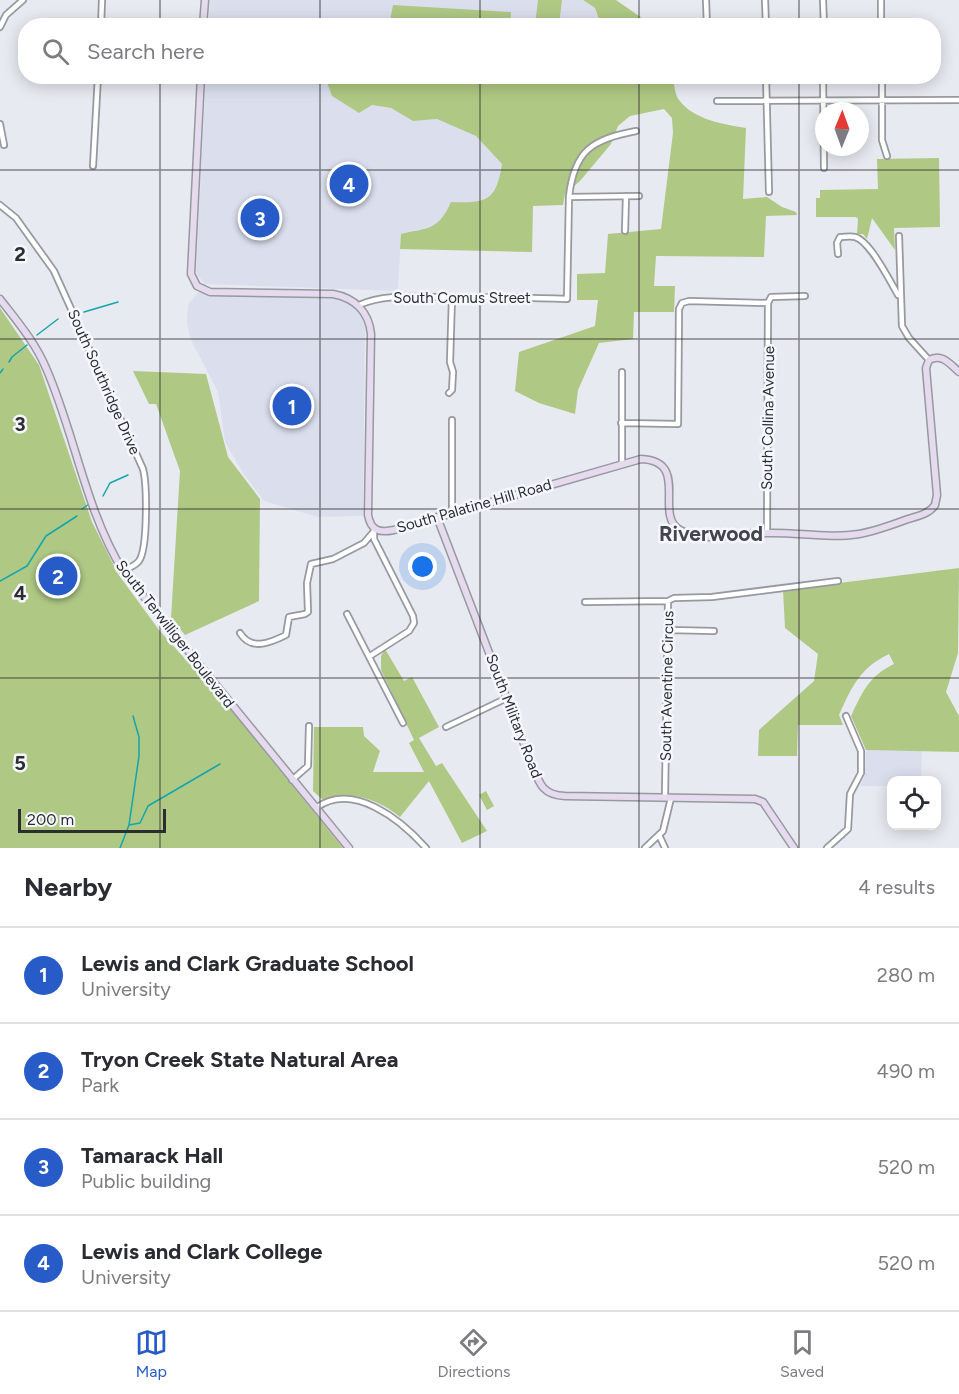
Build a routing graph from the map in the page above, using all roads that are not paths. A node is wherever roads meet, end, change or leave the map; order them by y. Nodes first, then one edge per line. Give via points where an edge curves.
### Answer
1 (24, 0) edge
2 (102, 0) edge
3 (205, 0) edge
4 (706, 0) edge
5 (765, 0) edge
6 (823, 0) edge
7 (880, 0) edge
8 (101, 18) edge
9 (204, 18) edge
10 (707, 18) edge
11 (766, 18) edge
12 (824, 18) edge
13 (881, 18) edge
14 (0, 27) edge
15 (98, 84) edge
16 (201, 84) edge
17 (766, 84) edge
18 (823, 84) edge
19 (882, 84) edge
20 (882, 100) junction
21 (959, 100) edge
22 (717, 101) dead end
23 (767, 101) junction
24 (823, 101) junction
25 (0, 124) edge
26 (636, 131) dead end
27 (4, 145) dead end
28 (887, 156) dead end
29 (93, 166) dead end
30 (824, 168) dead end
31 (769, 192) dead end
32 (626, 196) junction
33 (639, 196) dead end
34 (569, 197) junction
35 (0, 205) edge
36 (625, 231) dead end
37 (898, 236) dead end
38 (838, 254) dead end
39 (805, 296) dead end
40 (452, 297) junction
41 (899, 298) junction
42 (0, 299) edge
43 (768, 303) junction
44 (359, 305) junction
45 (929, 360) junction
46 (622, 372) dead end
47 (959, 372) edge
48 (449, 393) dead end
49 (452, 420) dead end
50 (621, 423) junction
51 (622, 463) junction
52 (452, 512) junction
53 (437, 517) junction
54 (375, 530) junction
55 (767, 533) junction
56 (123, 571) junction
57 (838, 581) dead end
58 (668, 601) junction
59 (585, 602) dead end
60 (347, 614) dead end
61 (669, 630) junction
62 (714, 631) dead end
63 (240, 633) dead end
64 (370, 656) junction
65 (507, 698) junction
66 (846, 716) dead end
67 (403, 723) dead end
68 (309, 726) dead end
69 (446, 727) dead end
70 (292, 780) junction
71 (668, 798) junction
72 (316, 807) junction
73 (659, 835) junction
74 (349, 848) edge
75 (426, 848) edge
76 (645, 848) edge
77 (665, 848) edge
78 (794, 848) edge
79 (828, 848) edge

1 - 14 street via 6,15
2 - 8 street
3 - 9 street
4 - 10 street
5 - 11 street
6 - 12 street
7 - 13 street
15 - 29 street
16 - 44 street via 191,270 194,282 210,292 333,294
17 - 23 street
18 - 24 street
19 - 20 street
20 - 21 street
20 - 24 street
20 - 28 street via 882,140
22 - 23 street
23 - 24 street
23 - 31 street
24 - 30 street
25 - 27 street
26 - 34 street via 613,135 587,148 570,183
32 - 33 street
32 - 34 street
32 - 36 street
34 - 40 street, South Comus Street via 567,299
35 - 56 street, South Southridge Drive via 15,218 54,271 143,469 144,547 138,561
37 - 41 street
38 - 41 street via 840,237 861,240
39 - 43 street via 771,297
40 - 44 street, South Comus Street via 378,298
40 - 48 street via 453,374
41 - 45 street via 902,326
42 - 56 street, South Terwilliger Boulevard via 33,343 47,370 101,528
43 - 50 street via 682,303 678,424
43 - 55 street, South Collina Avenue
44 - 54 street, South Palatine Hill Road via 371,334 368,515
45 - 47 street via 940,357
45 - 55 street, South Palatine Hill Road via 926,370 937,495 932,510 859,534
46 - 50 street
49 - 52 street
50 - 51 street
51 - 52 street, South Palatine Hill Road
51 - 55 street, South Palatine Hill Road via 646,459 663,468 670,482 671,519 680,530 713,536
52 - 53 street, South Palatine Hill Road
53 - 54 street, South Palatine Hill Road via 388,531
53 - 65 street, South Military Road
54 - 63 street via 364,543 333,560 311,564 308,609 305,614 289,617 286,635 256,645
54 - 64 street via 374,539 414,623 409,631
56 - 70 street, South Terwilliger Boulevard
57 - 58 street, South Aventine Circus
58 - 59 street
58 - 61 street, South Aventine Circus
60 - 64 street
61 - 62 street
61 - 71 street, South Aventine Circus
64 - 67 street
65 - 69 street
65 - 71 street, South Military Road via 537,778 548,793
66 - 79 street via 861,751 861,773 850,794 848,830
68 - 70 street via 308,766
70 - 72 street, South Terwilliger Boulevard
71 - 73 street, South Aventine Circus via 666,824
71 - 78 street, South Military Road via 760,800
72 - 74 street, South Terwilliger Boulevard
72 - 75 street via 335,799 365,803 402,824
73 - 76 street
73 - 77 street

